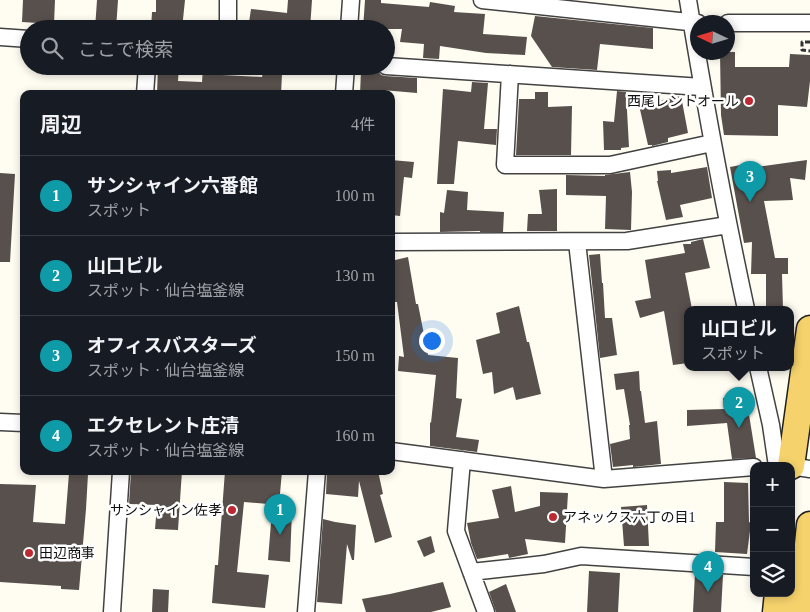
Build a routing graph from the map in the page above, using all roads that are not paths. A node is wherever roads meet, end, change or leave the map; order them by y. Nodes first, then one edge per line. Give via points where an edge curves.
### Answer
1 (228, 0) edge
2 (351, 0) edge
3 (482, 0) edge
4 (688, 0) edge
5 (692, 15) edge
6 (228, 20) edge
7 (350, 20) edge
8 (690, 23) edge
9 (735, 23) edge
10 (810, 23) edge
11 (0, 37) edge
12 (20, 38) edge
13 (699, 60) edge
14 (395, 67) edge
15 (510, 74) junction
16 (146, 75) edge
17 (345, 75) edge
18 (702, 87) junction
19 (145, 90) edge
20 (344, 90) edge
21 (712, 143) junction
22 (728, 225) junction
23 (395, 242) edge
24 (577, 242) junction
25 (745, 306) edge
26 (810, 329) edge
27 (759, 371) edge
28 (0, 422) edge
29 (20, 423) edge
30 (395, 452) edge
31 (462, 460) junction
32 (776, 462) edge
33 (792, 462) edge
34 (795, 466) edge
35 (750, 467) edge
36 (810, 468) edge
37 (121, 475) edge
38 (316, 475) edge
39 (604, 480) junction
40 (810, 525) edge
41 (750, 567) edge
42 (471, 572) junction
43 (778, 597) edge
44 (112, 612) edge
45 (306, 612) edge
46 (486, 612) edge
47 (776, 612) edge
48 (801, 612) edge

1 - 6 street
2 - 7 street
3 - 8 street
4 - 5 street
9 - 10 street
11 - 12 street
13 - 18 street
14 - 15 street
15 - 18 street
15 - 21 street via 505,165 610,165
16 - 19 street
17 - 20 street
18 - 21 street
21 - 22 street
22 - 24 street via 627,241
22 - 25 street
23 - 24 street
24 - 39 street
26 - 33 main road
27 - 32 street
28 - 29 street
30 - 31 street
31 - 39 street
31 - 42 street via 456,531
34 - 36 street
35 - 39 street
37 - 44 street
38 - 45 street
40 - 48 main road
41 - 42 street via 581,556 544,564
42 - 46 street
43 - 47 main road

